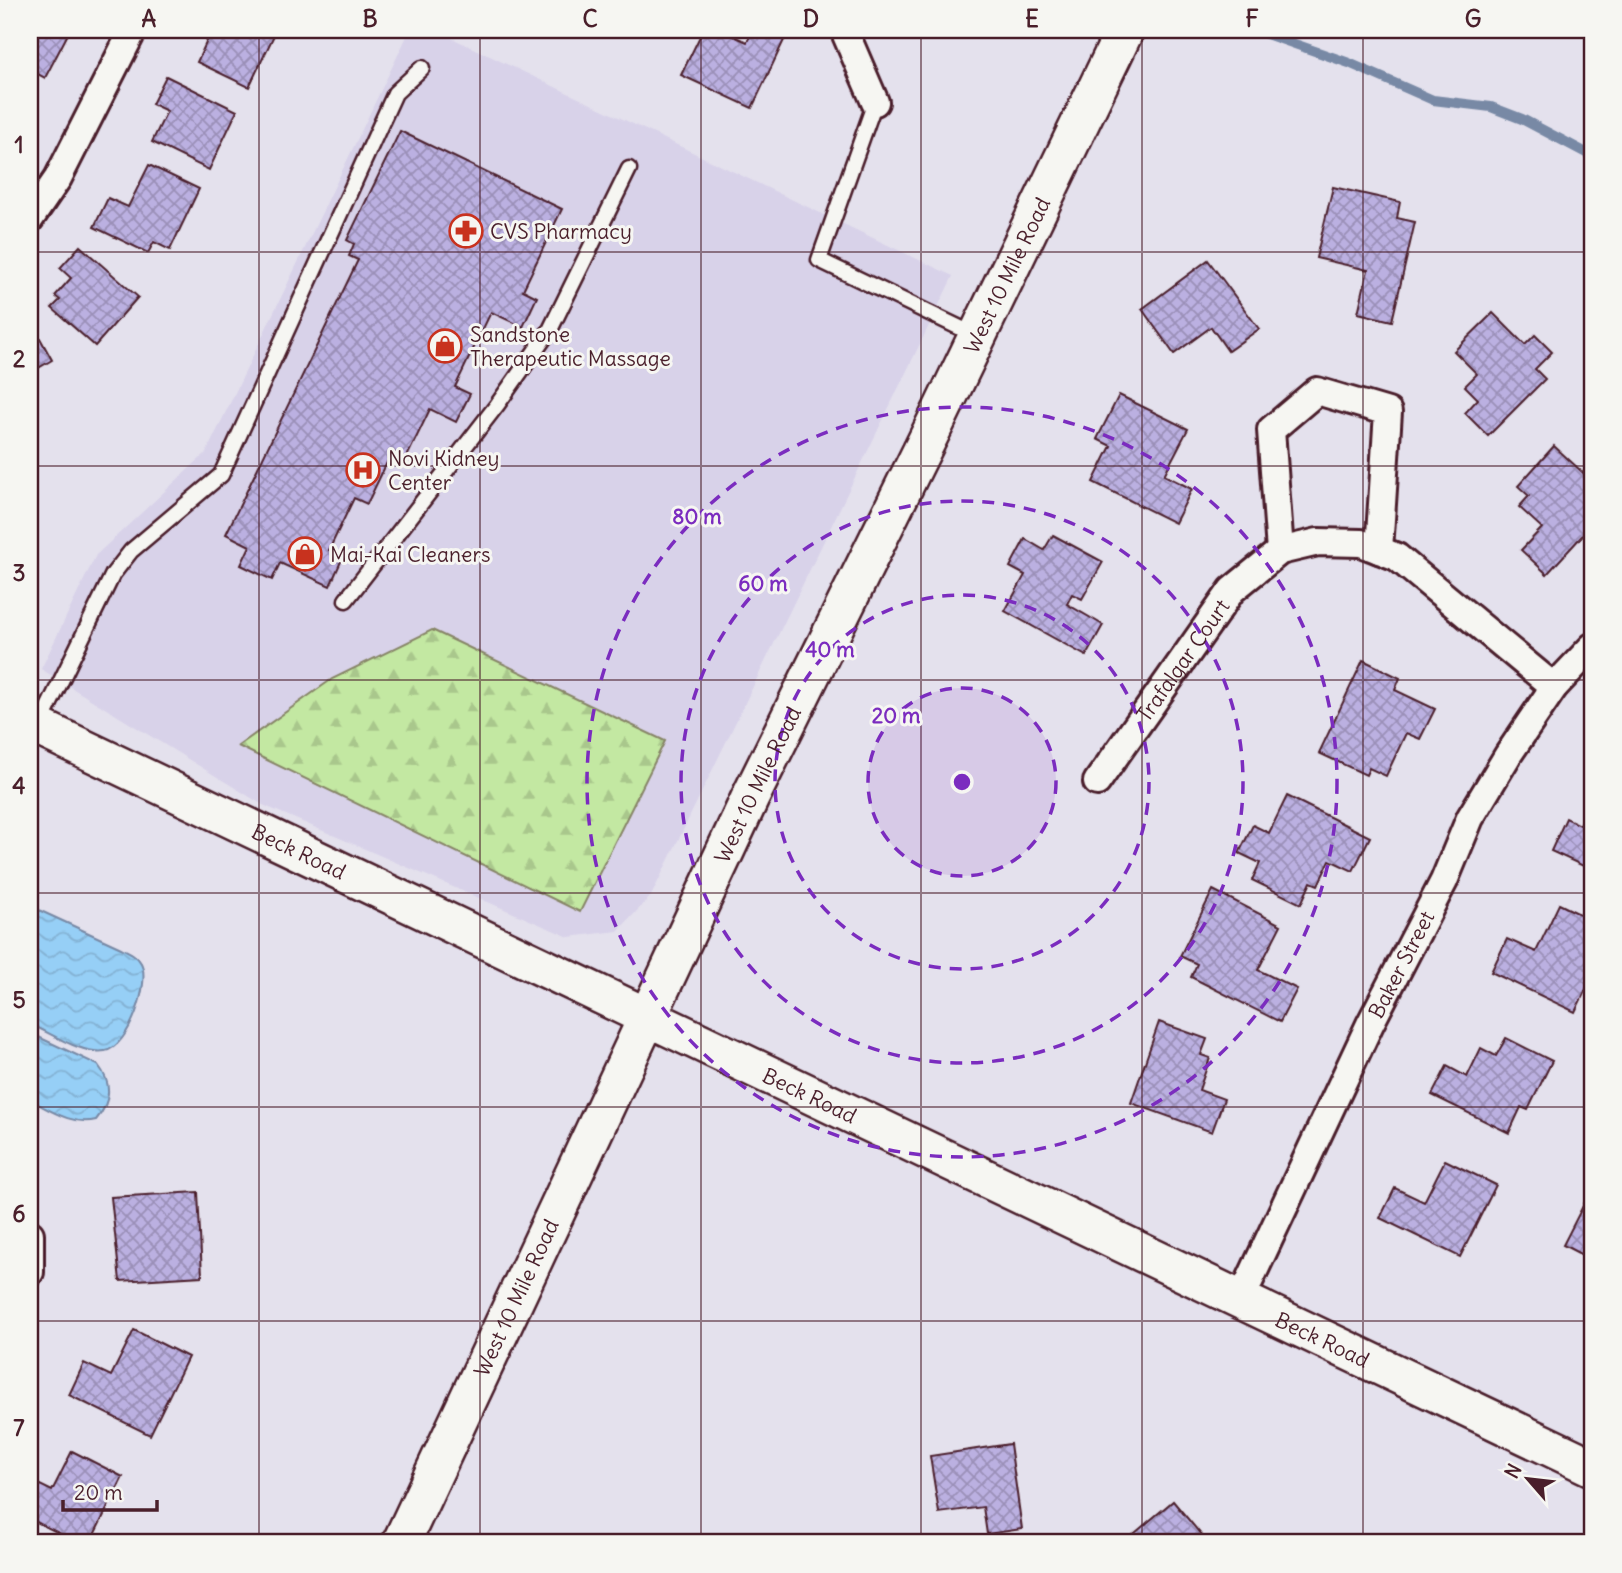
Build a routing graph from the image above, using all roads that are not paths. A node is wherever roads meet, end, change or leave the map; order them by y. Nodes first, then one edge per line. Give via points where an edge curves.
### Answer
1 (132, 30) edge
2 (844, 30) edge
3 (1125, 30) edge
4 (422, 68) dead end
5 (875, 102) joint
6 (629, 169) dead end
7 (30, 219) edge
8 (978, 337) junction
9 (1379, 550) junction
10 (1280, 551) junction
11 (346, 600) dead end
12 (1592, 647) edge
13 (1555, 687) junction
14 (34, 725) edge
15 (1097, 782) dead end
16 (649, 1018) junction
17 (30, 1234) edge
18 (30, 1272) edge
19 (1241, 1299) junction
20 (1589, 1457) edge
21 (401, 1543) edge

1 - 7 street via 58,178
2 - 5 street
3 - 8 main road, West 10 Mile Road
4 - 14 lane via 395,93 221,475 131,551 113,574
5 - 8 lane via 819,260
6 - 11 lane via 550,330
8 - 16 main road, West 10 Mile Road via 750,798
9 - 10 street, Trafalgar Court via 1361,543 1318,541
9 - 10 street via 1388,412 1317,391 1271,429
9 - 13 street, Trafalgar Court via 1397,557
10 - 15 street, Trafalgar Court via 1232,590
12 - 13 street, Baker Street
13 - 19 street, Baker Street via 1470,818 1444,881 1370,1024
14 - 16 main road, Beck Road
16 - 19 main road, Beck Road
16 - 21 main road, West 10 Mile Road
17 - 18 street
19 - 20 main road, Beck Road

